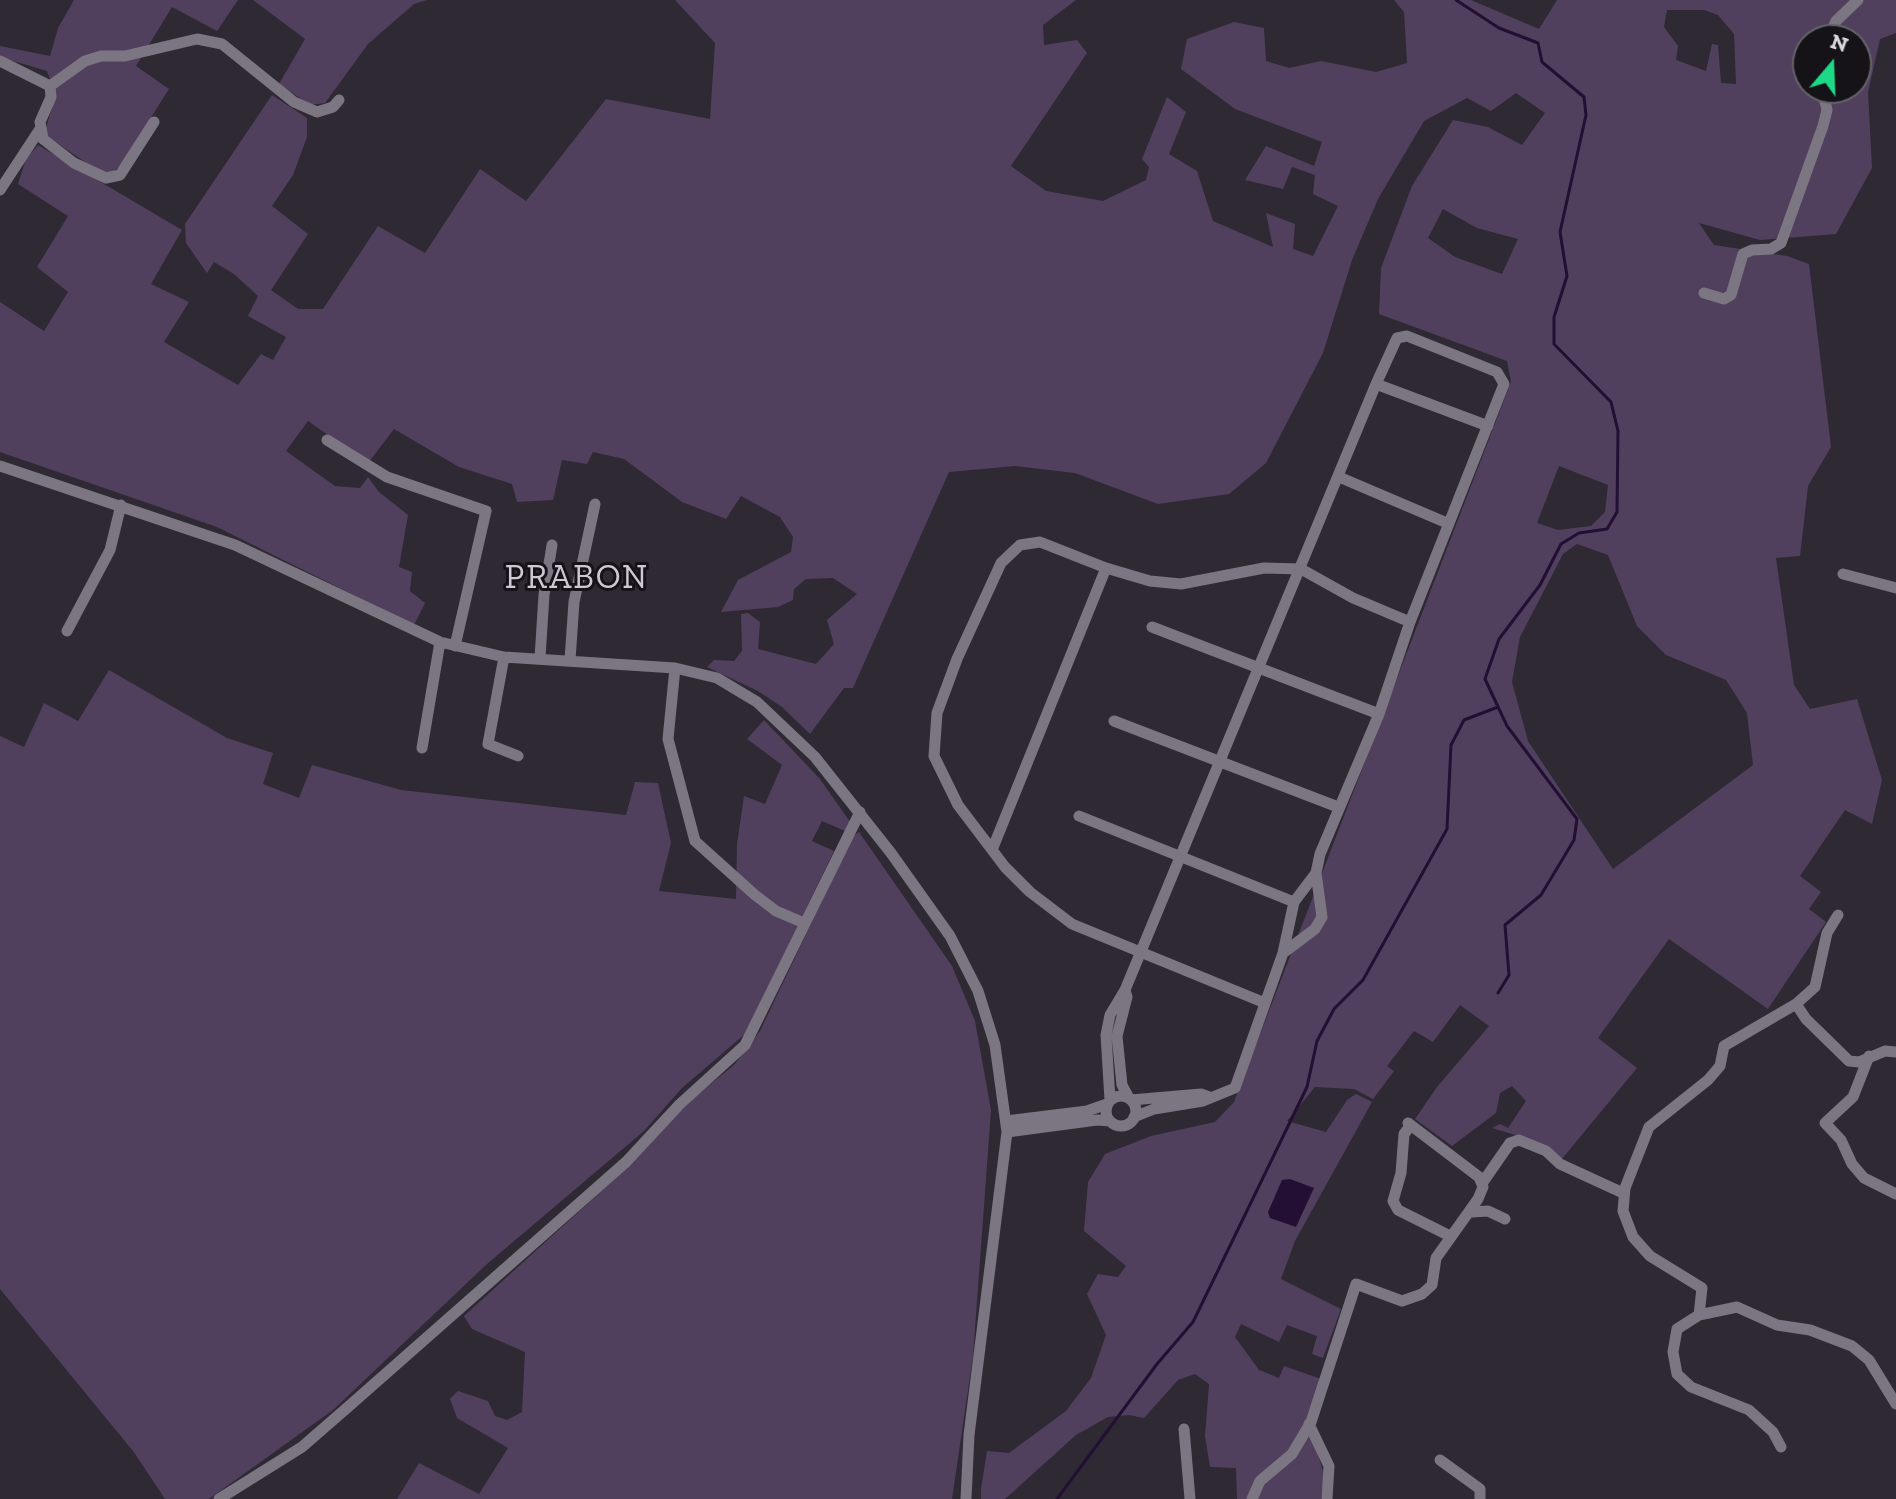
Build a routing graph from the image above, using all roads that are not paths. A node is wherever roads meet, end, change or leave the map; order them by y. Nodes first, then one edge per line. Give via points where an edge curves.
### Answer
1 (1858, 0) edge
2 (1835, 24) edge
3 (0, 61) edge
4 (50, 86) junction
5 (339, 100) dead end
6 (1826, 104) edge
7 (154, 122) dead end
8 (40, 129) junction
9 (0, 190) edge
10 (1704, 293) dead end
11 (1376, 384) junction
12 (1488, 426) junction
13 (327, 440) dead end
14 (0, 466) edge
15 (1339, 477) junction
16 (595, 504) dead end
17 (121, 505) junction
18 (1447, 523) junction
19 (552, 545) dead end
20 (1106, 568) junction
21 (1301, 569) junction
22 (1843, 574) dead end
23 (1896, 588) edge
24 (1410, 622) junction
25 (1152, 627) dead end
26 (67, 631) dead end
27 (440, 642) junction
28 (455, 646) junction
29 (504, 657) junction
30 (540, 658) junction
31 (570, 660) junction
32 (675, 668) junction
33 (1258, 669) junction
34 (1379, 714) junction
35 (1114, 721) dead end
36 (422, 748) dead end
37 (518, 756) dead end
38 (1220, 761) junction
39 (1338, 807) junction
40 (860, 812) junction
41 (1079, 816) dead end
42 (992, 850) junction
43 (1179, 859) junction
44 (1316, 873) junction
45 (1294, 902) junction
46 (1838, 915) dead end
47 (804, 923) junction
48 (1141, 951) junction
49 (1283, 953) junction
50 (1265, 1003) junction
51 (1796, 1004) junction
52 (1896, 1052) edge
53 (1112, 1053) junction
54 (1869, 1056) junction
55 (1210, 1097) junction
56 (1130, 1099) junction
57 (1109, 1102) junction
58 (1134, 1117) junction
59 (1110, 1121) junction
60 (1006, 1127) junction
61 (1483, 1182) junction
62 (1623, 1193) junction
63 (1896, 1194) edge
64 (1472, 1212) junction
65 (1505, 1219) dead end
66 (1450, 1236) junction
67 (1699, 1315) junction
68 (1896, 1404) edge
69 (1309, 1424) junction
70 (1184, 1429) dead end
71 (1781, 1447) dead end
72 (1440, 1460) dead end
73 (219, 1499) edge
74 (966, 1499) edge
75 (1190, 1499) edge
76 (1252, 1499) edge
77 (1327, 1499) edge
78 (1480, 1499) edge

1 - 2 street
3 - 4 street
4 - 5 street via 93,58 197,39 222,44 305,107 317,112
4 - 8 street
6 - 10 street via 1823,126 1781,243 1743,254 1731,295 1724,299
7 - 8 street via 120,175 112,179 74,163 43,139
8 - 9 street
11 - 12 street
11 - 12 street via 1397,338 1410,337 1503,378
11 - 15 street
12 - 18 street
13 - 28 street via 387,477 486,511
14 - 17 street
15 - 18 street
15 - 21 street
16 - 31 street via 574,602
17 - 26 street via 110,550
17 - 27 street via 235,545
18 - 24 street
19 - 30 street
20 - 21 street via 1181,584 1264,568
20 - 42 street
20 - 42 street via 1040,542 1020,545 1001,563 957,659 937,713 934,756 958,805
21 - 24 street
21 - 33 street
22 - 23 street
24 - 34 street
25 - 33 street
27 - 28 street
27 - 36 street
28 - 29 street
29 - 30 street
29 - 37 street via 488,744
30 - 31 street
31 - 32 street
32 - 40 street via 717,678 757,702 815,757
32 - 47 street via 668,739 695,841 776,911
33 - 34 street
33 - 38 street
34 - 39 street
35 - 38 street
38 - 39 street
38 - 43 street
39 - 44 street
40 - 47 street
40 - 60 street via 966,964 995,1045
41 - 43 street
42 - 48 street via 1030,892 1072,924
43 - 45 street
43 - 48 street
44 - 45 street
44 - 49 street via 1322,917 1303,940
45 - 49 street
46 - 51 street via 1827,933 1820,977
47 - 73 street via 745,1045 605,1181 302,1447
48 - 50 street
48 - 53 street via 1125,990
49 - 50 street
50 - 55 street via 1235,1088
51 - 54 street via 1849,1061
51 - 62 street via 1724,1046 1720,1066 1708,1080 1649,1127
52 - 54 street
53 - 56 street
53 - 57 street
54 - 63 street via 1853,1097 1825,1123 1864,1178
55 - 56 street
55 - 58 street
56 - 57 street via 1118,1096
56 - 58 street
57 - 59 street
57 - 60 street
58 - 59 street via 1123,1125
59 - 60 street
60 - 74 street
61 - 62 street via 1510,1143 1519,1140
61 - 64 street
61 - 66 street via 1410,1124 1393,1201 1398,1210
62 - 67 street via 1623,1211 1640,1246 1702,1288
64 - 65 street via 1488,1211
64 - 66 street
66 - 69 street via 1436,1258 1432,1285 1411,1301 1356,1284
67 - 68 street via 1737,1307 1777,1325 1810,1330 1852,1346 1869,1360
67 - 71 street via 1677,1329 1677,1374 1691,1387 1749,1410
69 - 76 street via 1292,1454 1260,1481
69 - 77 street via 1329,1466
70 - 75 street
72 - 78 street via 1480,1489

